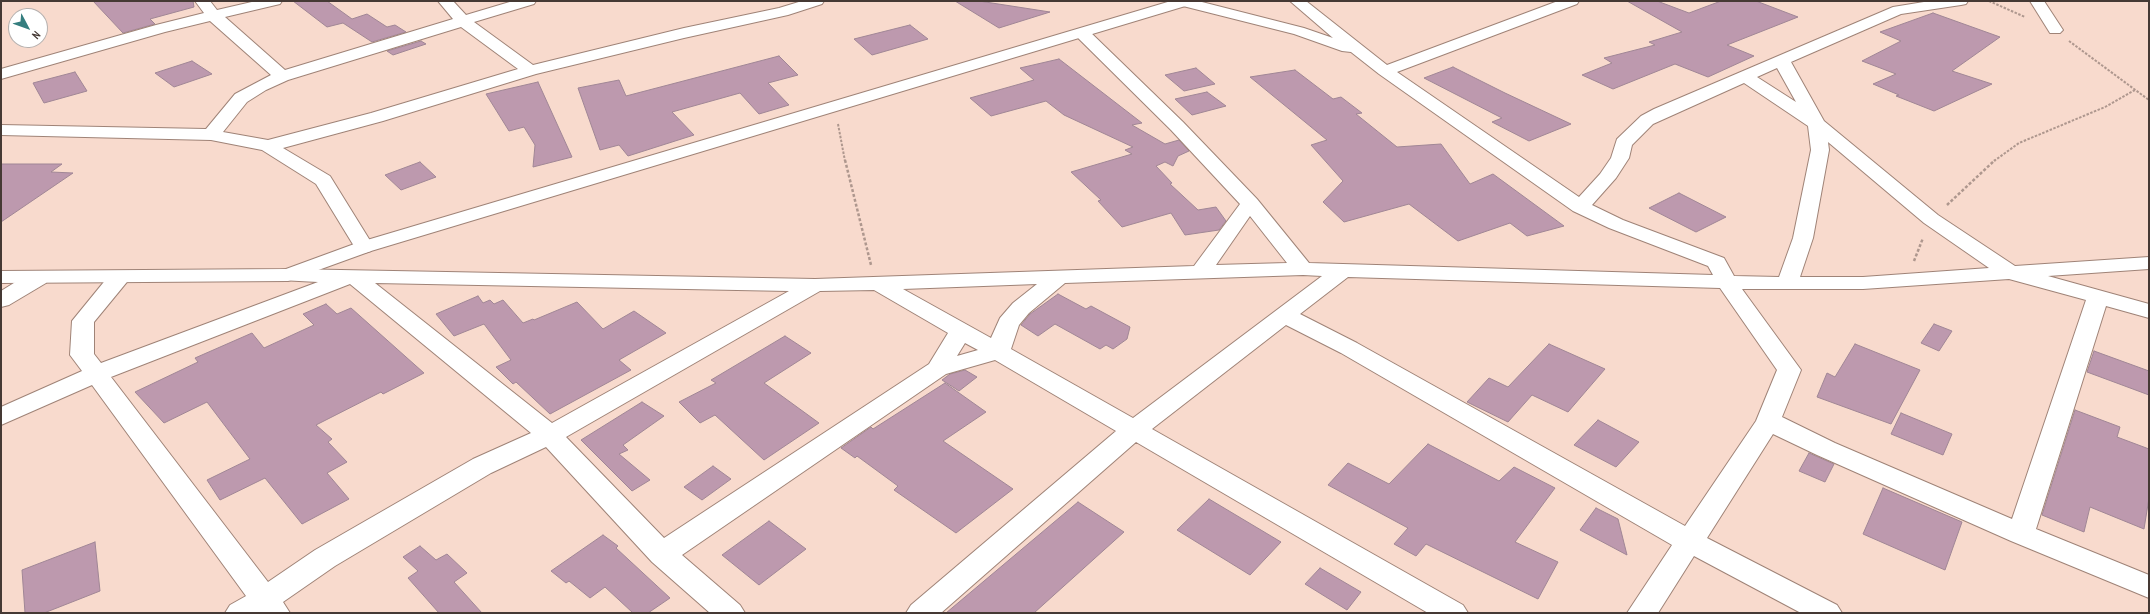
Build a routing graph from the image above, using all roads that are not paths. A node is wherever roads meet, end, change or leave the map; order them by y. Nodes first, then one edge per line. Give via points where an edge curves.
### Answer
1 (202, 1) edge
2 (276, 1) edge
3 (445, 1) edge
4 (529, 1) edge
5 (759, 1) edge
6 (817, 1) edge
7 (1185, 1) edge
8 (1297, 1) edge
9 (1572, 1) edge
10 (1961, 1) edge
11 (2037, 1) edge
12 (1901, 6) edge
13 (215, 17) junction
14 (464, 22) junction
15 (719, 26) junction
16 (2055, 30) road end
17 (1082, 33) junction
18 (1364, 54) junction
19 (1781, 60) junction
20 (530, 71) junction
21 (1385, 71) junction
22 (1, 74) edge
23 (282, 76) junction
24 (1745, 76) junction
25 (1817, 124) junction
26 (1, 130) edge
27 (211, 135) junction
28 (268, 146) junction
29 (1250, 203) junction
30 (1580, 207) junction
31 (364, 247) junction
32 (2149, 263) edge
33 (1303, 269) junction
34 (1342, 271) junction
35 (1201, 272) junction
36 (2011, 273) junction
37 (288, 275) junction
38 (353, 276) junction
39 (1, 277) edge
40 (120, 277) junction
41 (38, 278) junction
42 (1058, 278) junction
43 (875, 281) junction
44 (1726, 283) junction
45 (1786, 284) junction
46 (815, 285) junction
47 (2098, 297) junction
48 (1, 300) edge
49 (2149, 311) edge
50 (1284, 316) junction
51 (961, 329) junction
52 (998, 352) junction
53 (938, 369) junction
54 (98, 373) junction
55 (1, 417) edge
56 (1768, 421) junction
57 (1134, 430) junction
58 (550, 435) junction
59 (2021, 534) junction
60 (1689, 541) junction
61 (662, 554) junction
62 (2149, 587) edge
63 (270, 606) edge
64 (240, 613) edge
65 (730, 613) edge
66 (921, 613) edge
67 (1453, 613) edge
68 (1642, 613) edge
69 (1827, 613) edge

1 - 13 street
2 - 13 street
3 - 14 street
4 - 14 street
5 - 15 street via 756,6
6 - 15 street via 783,12
7 - 17 street
7 - 18 street via 1299,31
8 - 18 street
9 - 21 street
10 - 12 street
11 - 16 street
12 - 19 street
13 - 22 street via 161,28
13 - 23 street
14 - 20 street
14 - 23 street
15 - 20 street
17 - 29 street via 1177,126
17 - 31 street
18 - 21 street
19 - 24 street
19 - 25 street
20 - 28 street via 377,117
21 - 30 street
23 - 27 street via 241,98
24 - 25 street
24 - 30 street via 1647,120 1623,143 1620,158 1607,178
25 - 36 street via 1931,219
25 - 45 street via 1820,150 1803,238
26 - 27 street
27 - 28 street
28 - 31 street via 323,180
29 - 33 street
29 - 35 street
30 - 44 street via 1616,224 1717,262
31 - 37 street
32 - 36 street
33 - 34 street
33 - 35 street
34 - 44 street
34 - 50 street
35 - 42 street
36 - 45 street
36 - 47 street
37 - 38 street
37 - 40 street
38 - 46 street
38 - 54 street
38 - 58 street
39 - 41 street
40 - 41 street
40 - 54 street via 83,321 82,355
41 - 48 street
42 - 43 street
42 - 52 street via 1020,308 1008,323
43 - 46 street
43 - 51 street
44 - 45 street
44 - 56 street via 1789,370
46 - 58 street
47 - 49 street
47 - 59 street
50 - 57 street
50 - 60 street via 1349,348
51 - 52 street
51 - 53 street
52 - 53 street
52 - 57 street
53 - 61 street
54 - 55 street
54 - 63 street
56 - 59 street
56 - 60 street
57 - 66 street
57 - 67 street
58 - 61 street
58 - 63 street via 482,466 325,558
59 - 62 street
60 - 68 street
60 - 69 street
61 - 65 street
63 - 64 street

